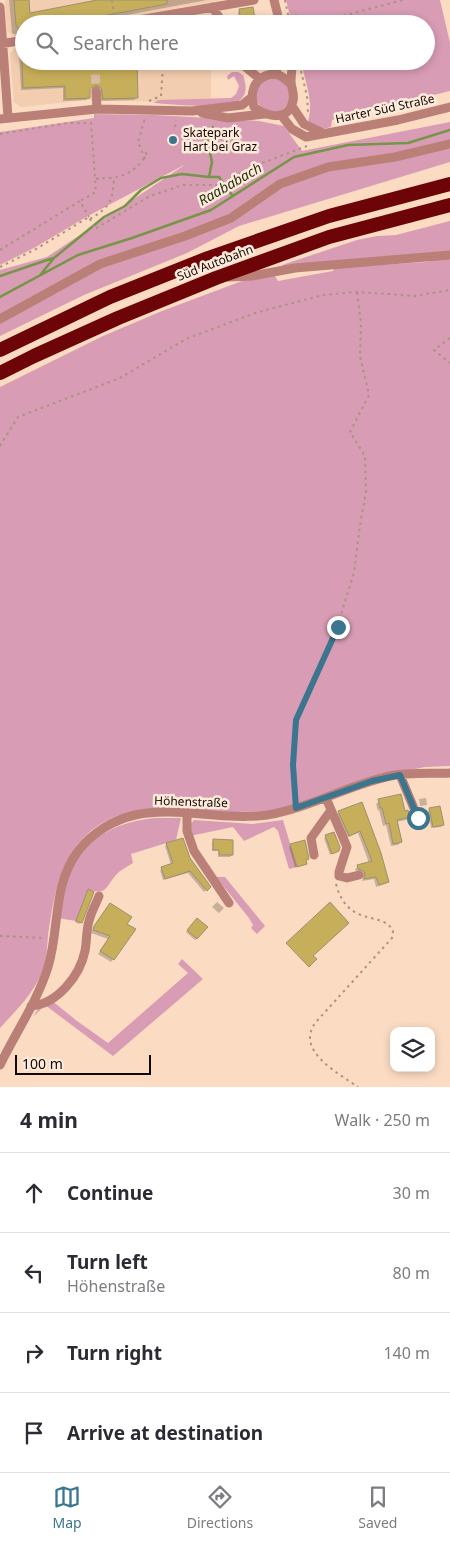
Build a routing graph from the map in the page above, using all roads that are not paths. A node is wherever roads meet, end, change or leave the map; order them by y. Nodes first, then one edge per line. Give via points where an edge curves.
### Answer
1 (254, 0) edge
2 (274, 0) edge
3 (0, 7) edge
4 (212, 7) junction
5 (166, 15) edge
6 (218, 15) edge
7 (278, 15) edge
8 (15, 42) edge
9 (1, 44) edge
10 (249, 70) edge
11 (276, 70) edge
12 (292, 70) edge
13 (274, 74) junction
14 (260, 79) junction
15 (291, 84) junction
16 (96, 91) tunnel mouth
17 (252, 97) junction
18 (292, 106) junction
19 (97, 108) junction
20 (450, 108) edge
21 (192, 111) junction
22 (264, 114) junction
23 (281, 115) junction
24 (4, 118) edge
25 (325, 134) junction
26 (450, 144) edge
27 (450, 184) edge
28 (450, 205) edge
29 (450, 256) edge
30 (216, 278) junction
31 (0, 319) edge
32 (0, 350) edge
33 (0, 373) edge
34 (450, 773) edge
35 (400, 775) junction
36 (326, 798) junction
37 (331, 810) junction
38 (188, 814) junction
39 (418, 818) dead end
40 (314, 855) dead end
41 (359, 875) dead end
42 (99, 896) dead end
43 (229, 903) dead end
44 (31, 1006) junction
45 (0, 1065) edge

1 - 4 street
2 - 7 street
3 - 9 street
4 - 5 street
4 - 6 street
8 - 9 street
9 - 24 street
10 - 14 street
11 - 13 street
12 - 15 street
13 - 14 street
13 - 15 street
14 - 17 street
15 - 18 street via 294,91
16 - 19 street
17 - 21 street via 242,105
17 - 22 street via 254,107
18 - 23 street
18 - 25 street, Harter Süd Straße via 304,124
19 - 21 street
19 - 24 street
20 - 25 street, Harter Süd Straße
21 - 22 street via 228,118
22 - 23 street
23 - 25 street, Harter Süd Straße via 292,129 306,137
26 - 31 street via 395,157 328,167 280,184 231,218 100,264
27 - 32 highway, Süd Autobahn via 329,216 208,258 110,297
28 - 30 highway, Süd Autobahn via 330,237
29 - 30 street via 295,268 252,276
30 - 33 highway, Süd Autobahn via 118,318
34 - 35 street, Höhenstraße
35 - 36 street, Höhenstraße via 372,781
35 - 39 street
36 - 37 street
36 - 38 street, Höhenstraße via 272,814
37 - 40 street via 311,838
37 - 41 street via 347,846 339,876
38 - 43 street via 186,831 194,851
38 - 44 street, Höhenstraße via 155,813 120,819 78,851 64,877 49,964
42 - 44 street via 89,920 83,958 76,974 57,995
44 - 45 street, Höhenstraße

